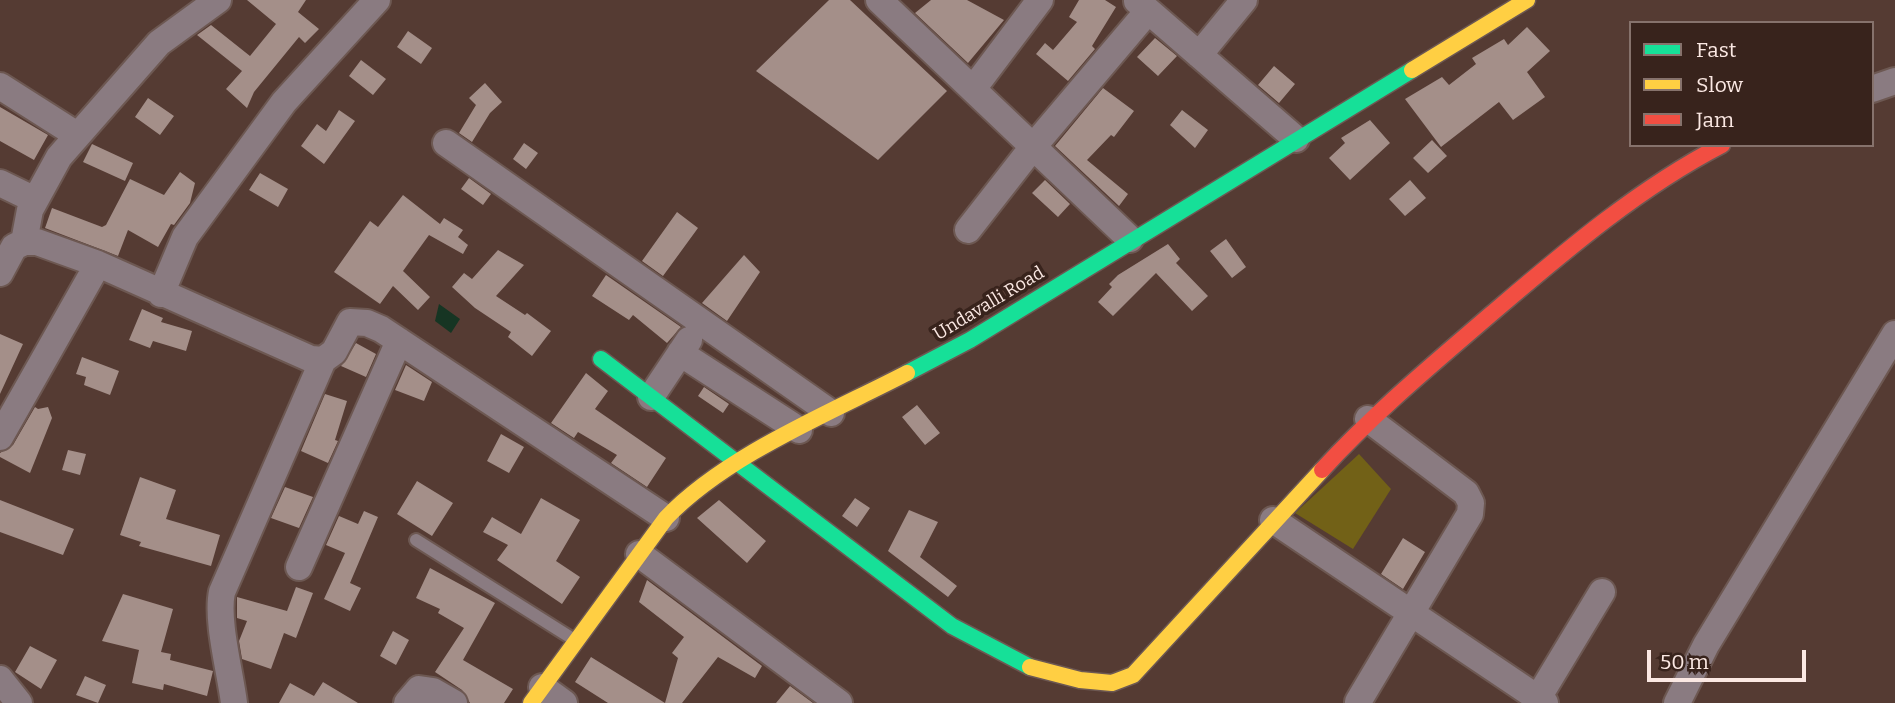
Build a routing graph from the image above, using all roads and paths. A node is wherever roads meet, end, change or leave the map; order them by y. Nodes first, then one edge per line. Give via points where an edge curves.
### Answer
1 (218, 0) edge
2 (377, 0) edge
3 (879, 0) edge
4 (1040, 0) edge
5 (1244, 0) edge
6 (1527, 0) edge
7 (1140, 3) edge
8 (1199, 55) junction
9 (1895, 81) edge
10 (0, 86) edge
11 (1874, 88) edge
12 (973, 89) junction
13 (77, 135) junction
14 (1296, 139) junction
15 (446, 142) dead end
16 (1718, 147) edge
17 (1032, 148) junction
18 (0, 183) edge
19 (35, 200) junction
20 (968, 230) dead end
21 (1130, 239) junction
22 (24, 242) junction
23 (98, 264) junction
24 (0, 273) edge
25 (161, 294) junction
26 (700, 323) junction
27 (1895, 334) edge
28 (399, 341) junction
29 (680, 353) junction
30 (601, 359) dead end
31 (323, 360) junction
32 (651, 397) junction
33 (831, 413) junction
34 (1368, 419) junction
35 (799, 430) junction
36 (0, 438) edge
37 (737, 462) junction
38 (666, 518) junction
39 (1273, 520) junction
40 (416, 540) dead end
41 (639, 554) junction
42 (299, 566) dead end
43 (1602, 593) dead end
44 (1411, 615) junction
45 (576, 641) junction
46 (0, 679) edge
47 (536, 695) edge
48 (1539, 701) edge
49 (1359, 702) edge
50 (19, 703) edge
51 (234, 703) edge
52 (407, 703) edge
53 (454, 703) edge
54 (564, 703) edge
55 (839, 703) edge
56 (1676, 703) edge

1 - 13 street via 159,43
2 - 25 street via 284,102 185,237
3 - 12 street
4 - 12 street
5 - 8 street
6 - 14 street, Undavalli Road
7 - 8 street
7 - 17 street
8 - 14 street
9 - 11 street
10 - 13 street
12 - 17 street
13 - 19 street
14 - 21 street, Undavalli Road
15 - 26 street
16 - 34 street via 1678,168 1558,257
17 - 20 street
17 - 21 street
18 - 19 street
19 - 22 street
21 - 33 street, Undavalli Road via 970,340
22 - 23 street via 37,242
22 - 24 street via 13,247
23 - 25 street
23 - 36 street
25 - 31 street via 293,353
26 - 29 street
26 - 33 street
27 - 56 street via 1706,645
28 - 31 street via 367,323 350,322 334,352
28 - 38 street
28 - 42 street
29 - 32 street
29 - 35 street
30 - 32 street
31 - 51 street via 222,592 219,619
32 - 37 street
33 - 35 street, Undavalli Road
34 - 39 street
34 - 44 street via 1466,493 1471,503 1470,514
35 - 37 street, Undavalli Road
37 - 38 street, Undavalli Road
37 - 39 street via 952,626 1032,668 1080,680 1112,682 1133,675
38 - 41 street, Undavalli Road
39 - 44 street
40 - 45 lane
41 - 45 street, Undavalli Road
41 - 55 street
43 - 48 street
44 - 48 street
44 - 49 street
45 - 47 street, Undavalli Road
46 - 50 street
47 - 54 street
52 - 53 street via 419,689

